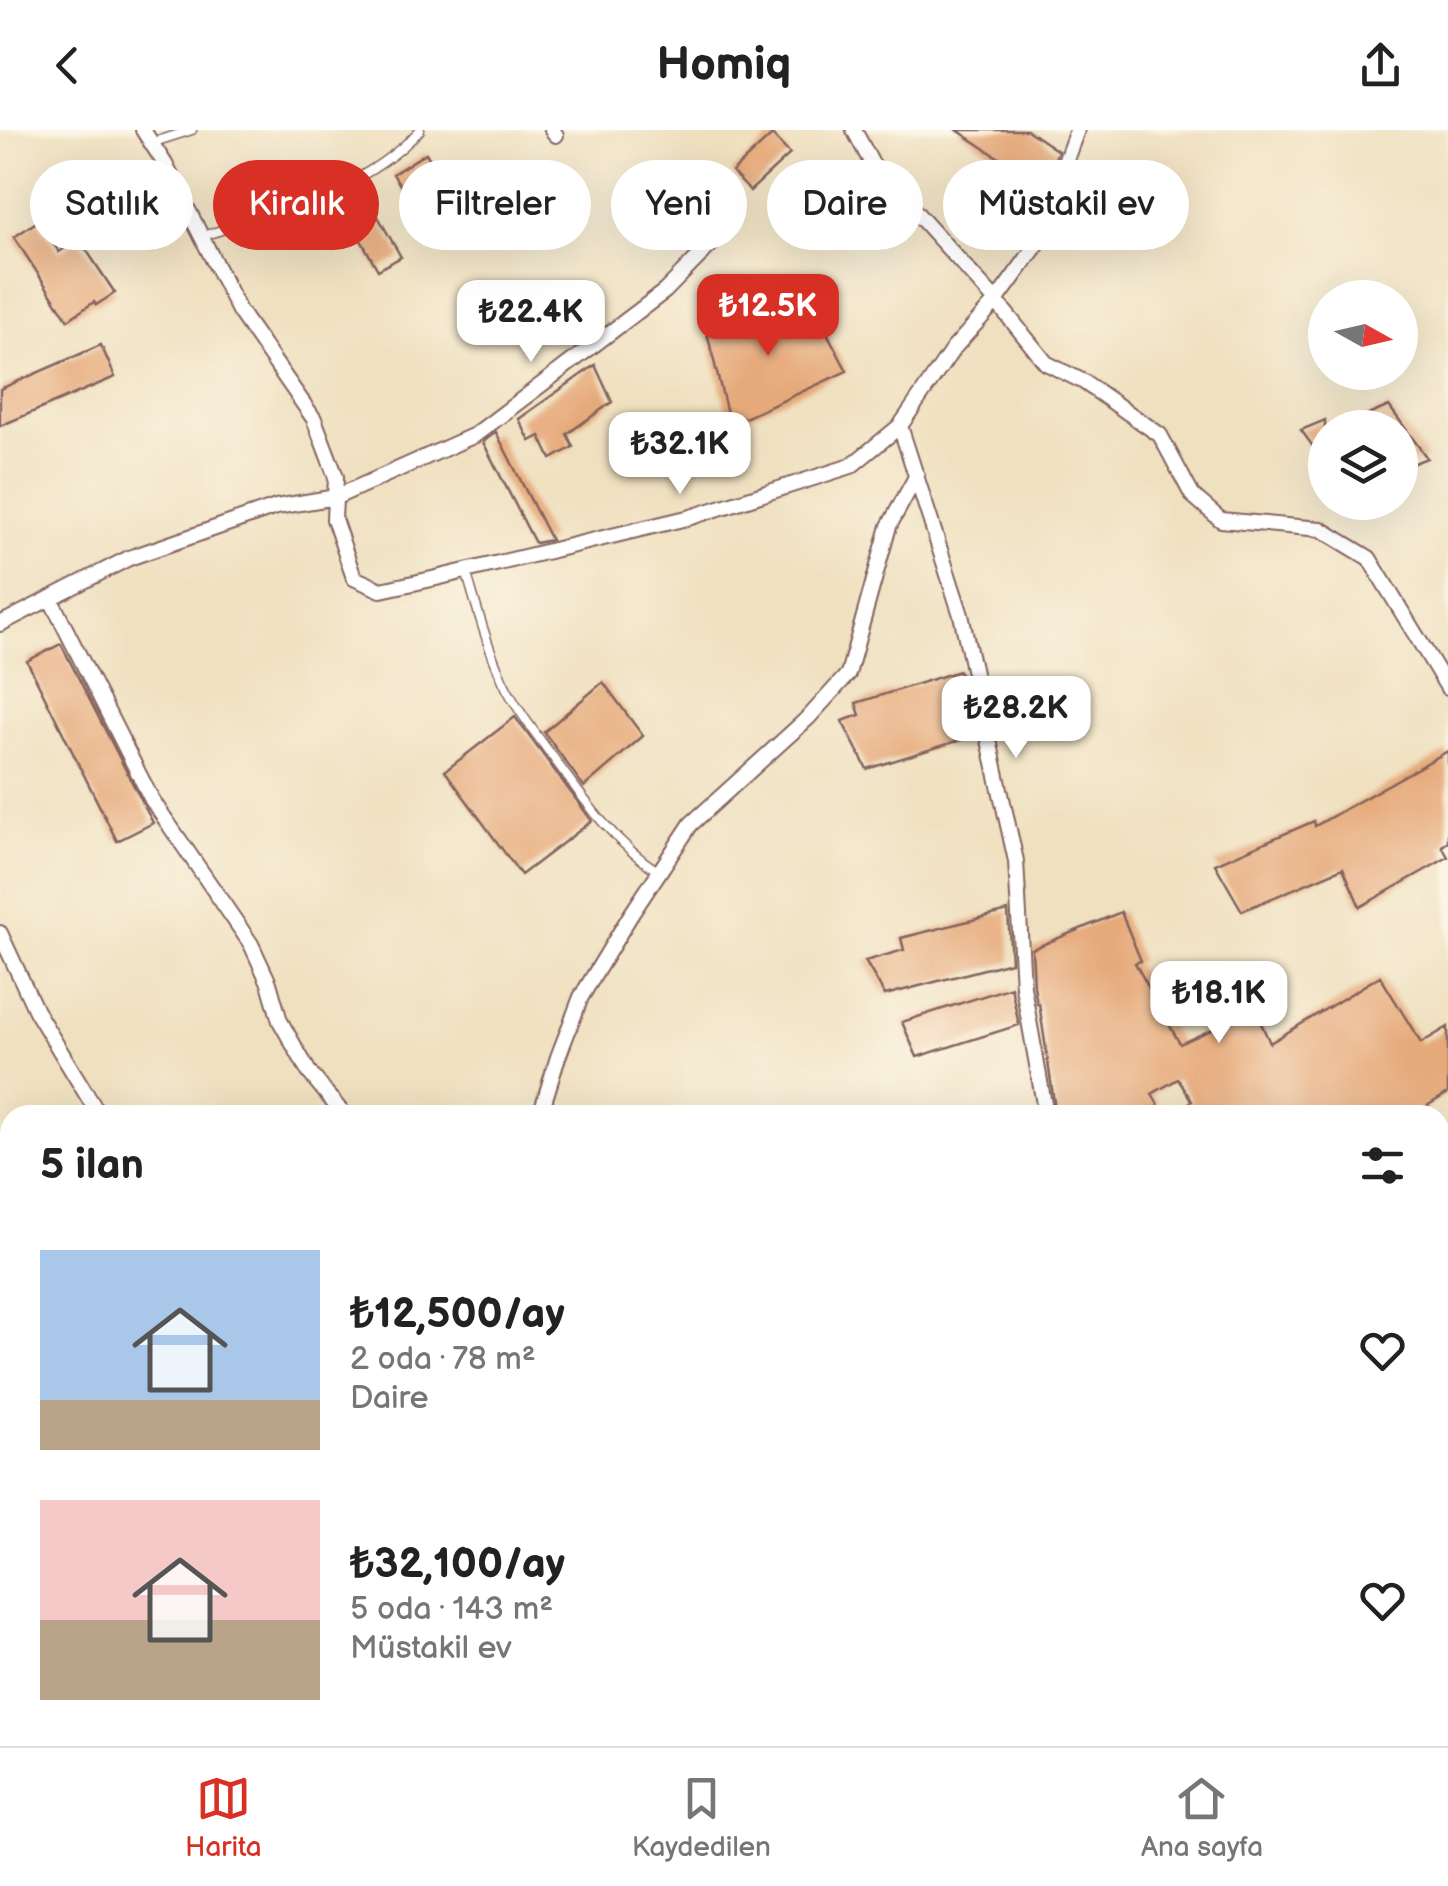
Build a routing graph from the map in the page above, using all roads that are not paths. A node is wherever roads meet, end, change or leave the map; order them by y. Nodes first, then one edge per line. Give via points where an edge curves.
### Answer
1 (192, 130) edge
2 (420, 130) edge
3 (854, 130) edge
4 (1077, 130) edge
5 (147, 136) edge
6 (202, 237) junction
7 (705, 250) edge
8 (996, 301) junction
9 (900, 426) junction
10 (917, 475) junction
11 (336, 497) junction
12 (466, 571) junction
13 (50, 598) junction
14 (2, 618) edge
15 (1448, 688) edge
16 (660, 872) junction
17 (0, 933) edge
18 (93, 1105) edge
19 (336, 1105) edge
20 (543, 1105) edge
21 (1044, 1105) edge

1 - 5 lane
2 - 6 lane via 402,150 327,196
3 - 8 street via 872,164
4 - 8 street via 1044,235
5 - 6 street
6 - 11 street via 239,311 314,420 336,477
7 - 11 street via 664,292 475,435
8 - 9 street
8 - 15 street via 1046,363 1160,435 1192,495 1221,520 1322,529 1369,558
9 - 10 street
9 - 12 street via 851,466 691,517
10 - 16 street via 889,526 848,674 691,824
10 - 21 street via 961,614 1016,860 1024,987
11 - 12 street via 334,518 354,578 381,590
11 - 13 street via 276,507 129,558
12 - 16 lane via 512,700 614,836
13 - 14 street
13 - 19 street via 152,800 251,944 280,1021
16 - 20 street via 581,996
17 - 18 street via 36,1012

